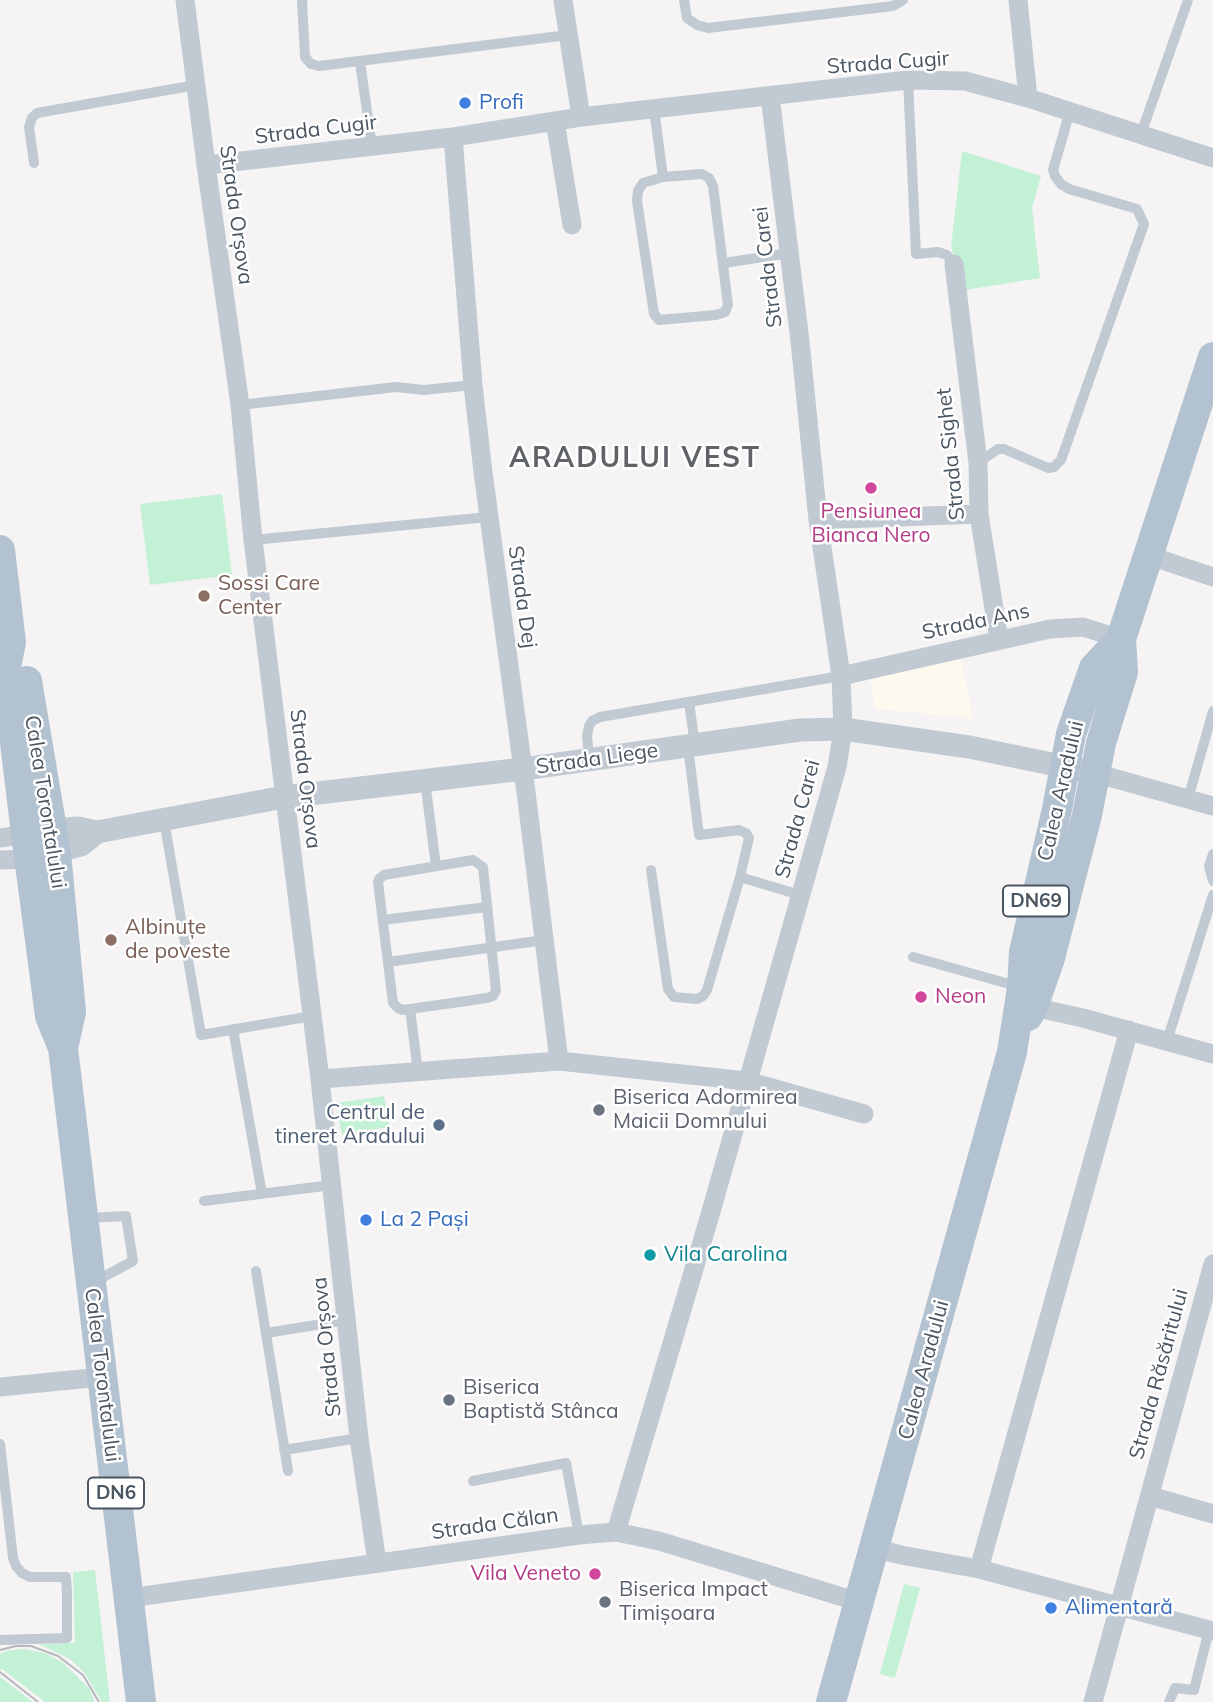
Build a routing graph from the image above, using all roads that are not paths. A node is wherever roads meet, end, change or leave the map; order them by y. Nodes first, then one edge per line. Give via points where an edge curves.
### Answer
1 (186, 0) edge
2 (302, 0) edge
3 (563, 0) edge
4 (684, 0) edge
5 (903, 0) edge
6 (1018, 0) edge
7 (1188, 0) edge
8 (568, 35) junction
9 (360, 62) junction
10 (908, 80) junction
11 (196, 85) junction
12 (770, 96) junction
13 (1028, 98) junction
14 (654, 109) junction
15 (1070, 111) junction
16 (581, 117) junction
17 (555, 121) junction
18 (1140, 134) junction
19 (453, 137) junction
20 (372, 146) junction
21 (1213, 158) edge
22 (34, 163) dead end
23 (205, 165) junction
24 (663, 177) junction
25 (572, 225) dead end
26 (789, 253) junction
27 (724, 263) junction
28 (954, 264) joint
29 (1213, 357) edge
30 (474, 385) junction
31 (240, 405) junction
32 (978, 463) junction
33 (979, 514) junction
34 (488, 517) junction
35 (818, 520) junction
36 (253, 540) junction
37 (0, 550) edge
38 (1147, 555) junction
39 (1213, 577) edge
40 (1121, 639) junction
41 (999, 640) junction
42 (11, 642) junction
43 (841, 676) junction
44 (689, 702) junction
45 (5, 710) edge
46 (1212, 718) edge
47 (843, 729) junction
48 (691, 745) junction
49 (589, 760) junction
50 (1065, 767) junction
51 (523, 769) junction
52 (1096, 774) junction
53 (425, 781) junction
54 (284, 797) junction
55 (1188, 799) junction
56 (1213, 806) edge
57 (164, 819) junction
58 (27, 846) edge
59 (1213, 854) edge
60 (436, 866) junction
61 (651, 870) dead end
62 (740, 877) junction
63 (1213, 881) edge
64 (1213, 894) edge
65 (800, 895) junction
66 (487, 907) junction
67 (383, 920) junction
68 (544, 940) junction
69 (491, 947) junction
70 (913, 957) dead end
71 (388, 961) junction
72 (1028, 997) junction
73 (410, 1009) junction
74 (312, 1016) junction
75 (233, 1029) junction
76 (1129, 1030) junction
77 (1167, 1041) junction
78 (1213, 1054) edge
79 (559, 1061) junction
80 (418, 1072) junction
81 (320, 1079) junction
82 (747, 1081) junction
83 (864, 1114) dead end
84 (332, 1185) junction
85 (262, 1194) junction
86 (204, 1201) dead end
87 (83, 1219) junction
88 (1213, 1264) edge
89 (256, 1271) dead end
90 (90, 1284) junction
91 (347, 1320) junction
92 (1205, 1327) edge
93 (266, 1333) junction
94 (102, 1377) junction
95 (0, 1387) edge
96 (359, 1438) junction
97 (0, 1444) edge
98 (284, 1450) junction
99 (288, 1471) dead end
100 (473, 1480) dead end
101 (1150, 1496) junction
102 (1213, 1514) edge
103 (617, 1532) junction
104 (579, 1535) junction
105 (874, 1548) junction
106 (377, 1563) junction
107 (979, 1569) junction
108 (129, 1598) junction
109 (859, 1602) junction
110 (1120, 1606) junction
111 (1211, 1631) edge
112 (0, 1640) edge
113 (141, 1702) edge
114 (831, 1702) edge
115 (1093, 1702) edge
116 (1169, 1702) edge

1 - 11 street, Strada Orșova
2 - 9 lane via 305,57 311,64
3 - 8 street
4 - 5 lane via 687,18 708,28 893,6
6 - 13 street
7 - 18 lane
8 - 9 lane
8 - 16 street
9 - 20 lane
10 - 12 street, Strada Cugir
10 - 13 street, Strada Cugir via 965,81
10 - 28 lane via 916,254 947,255
11 - 22 lane via 37,113 29,127
11 - 23 street, Strada Orșova
12 - 14 street, Strada Cugir
12 - 26 street, Strada Carei
13 - 15 street, Strada Cugir
14 - 16 street, Strada Cugir
14 - 24 lane
15 - 18 street, Strada Cugir
15 - 32 lane via 1055,176 1069,189 1137,209 1144,224 1061,460 1048,468 998,449
16 - 17 street, Strada Cugir
17 - 19 street, Strada Cugir
17 - 25 street
18 - 21 street, Strada Cugir
19 - 20 street, Strada Cugir
19 - 30 street, Strada Dej
20 - 23 street, Strada Cugir
23 - 31 street, Strada Orșova
24 - 27 lane via 702,174 709,178
24 - 27 lane via 643,183 637,201 653,314 666,321 724,312 728,305
26 - 27 lane
26 - 35 street, Strada Carei
28 - 32 street, Strada Sighet
29 - 38 main road, Calea Aradului / DN69
30 - 31 lane via 424,390 396,387
30 - 34 street, Strada Dej
31 - 36 street, Strada Orșova
32 - 33 street, Strada Sighet
33 - 35 street
33 - 41 street, Strada Sighet
34 - 36 lane
34 - 51 street, Strada Dej
35 - 43 street, Strada Carei
36 - 54 street, Strada Orșova
37 - 42 main road, Calea Torontalului / DN6
38 - 39 street
38 - 40 main road, Calea Aradului / DN69
40 - 41 street, Strada Ans via 1069,626
40 - 50 main road, Calea Aradului / DN69 via 1094,668 1071,734
40 - 52 main road, Calea Aradului / DN69 via 1123,672
41 - 43 street, Strada Ans
42 - 45 main road, Calea Torontalului / DN6
42 - 58 main road, Calea Torontalului / DN6 via 24,664
43 - 44 lane
43 - 47 street, Strada Carei
44 - 48 lane
44 - 49 lane via 592,720 587,736
45 - 58 main road, Calea Torontalului / DN6
46 - 55 lane
47 - 48 street, Strada Liege via 800,730
47 - 50 street, Strada Liege via 969,747
47 - 65 street, Strada Carei via 837,767
48 - 49 street, Strada Liege
48 - 62 lane via 699,835 746,833 749,838
49 - 51 street, Strada Liege
50 - 52 street, Strada Liege
50 - 72 main road, Calea Aradului / DN69 via 1024,952
51 - 53 street, Strada Liege
51 - 68 street, Strada Dej
52 - 55 street
52 - 72 main road, Calea Aradului / DN69 via 1062,914
53 - 54 street, Strada Liege
53 - 60 lane
54 - 57 street, Strada Liege
54 - 74 street, Strada Orșova
55 - 56 street
57 - 58 street, Strada Liege via 97,832 81,845
57 - 75 lane via 201,1035
58 - 87 main road, Calea Torontalului / DN6 via 50,1016 64,1048
59 - 63 lane via 1209,866
60 - 66 lane via 473,860 480,864
60 - 67 lane via 379,879
61 - 62 lane via 668,989 674,997 688,999 703,996 707,990
62 - 65 lane
64 - 77 lane
65 - 82 street, Strada Carei
66 - 67 lane
66 - 69 lane
67 - 71 lane
68 - 69 lane
68 - 79 street, Strada Dej
69 - 71 lane
69 - 73 lane via 493,996
70 - 72 lane
71 - 73 lane via 393,1003
72 - 76 street
72 - 105 main road, Calea Aradului / DN69
73 - 80 lane
74 - 75 lane
74 - 81 street, Strada Orșova
75 - 85 lane
76 - 77 street
76 - 107 street
77 - 78 street
79 - 80 street
79 - 82 street
80 - 81 street
81 - 84 street, Strada Orșova
82 - 83 street
82 - 103 street, Strada Carei
84 - 85 lane
84 - 91 street, Strada Orșova
85 - 86 lane
87 - 90 main road, Calea Torontalului / DN6
87 - 90 lane via 126,1216 133,1261
88 - 92 street, Strada Răsăritului
89 - 93 lane
90 - 94 main road, Calea Torontalului / DN6
91 - 93 lane
91 - 96 street, Strada Orșova
92 - 101 street, Strada Răsăritului
93 - 98 lane
94 - 95 street
94 - 108 main road, Calea Torontalului / DN6
96 - 98 lane
96 - 106 street, Strada Orșova
97 - 112 lane via 13,1558 30,1577 66,1577 67,1638
98 - 99 lane
100 - 104 lane via 566,1463
101 - 102 street
101 - 110 street, Strada Răsăritului
103 - 104 street, Strada Călan
103 - 109 street, Strada Călan
104 - 106 street, Strada Călan
105 - 107 street
105 - 109 main road, Calea Aradului / DN69
106 - 108 street, Strada Călan
107 - 110 street
108 - 113 main road, Calea Torontalului / DN6
109 - 114 main road, Calea Aradului / DN69
110 - 111 street
110 - 115 street, Strada Răsăritului
111 - 116 lane via 1195,1690 1175,1688

